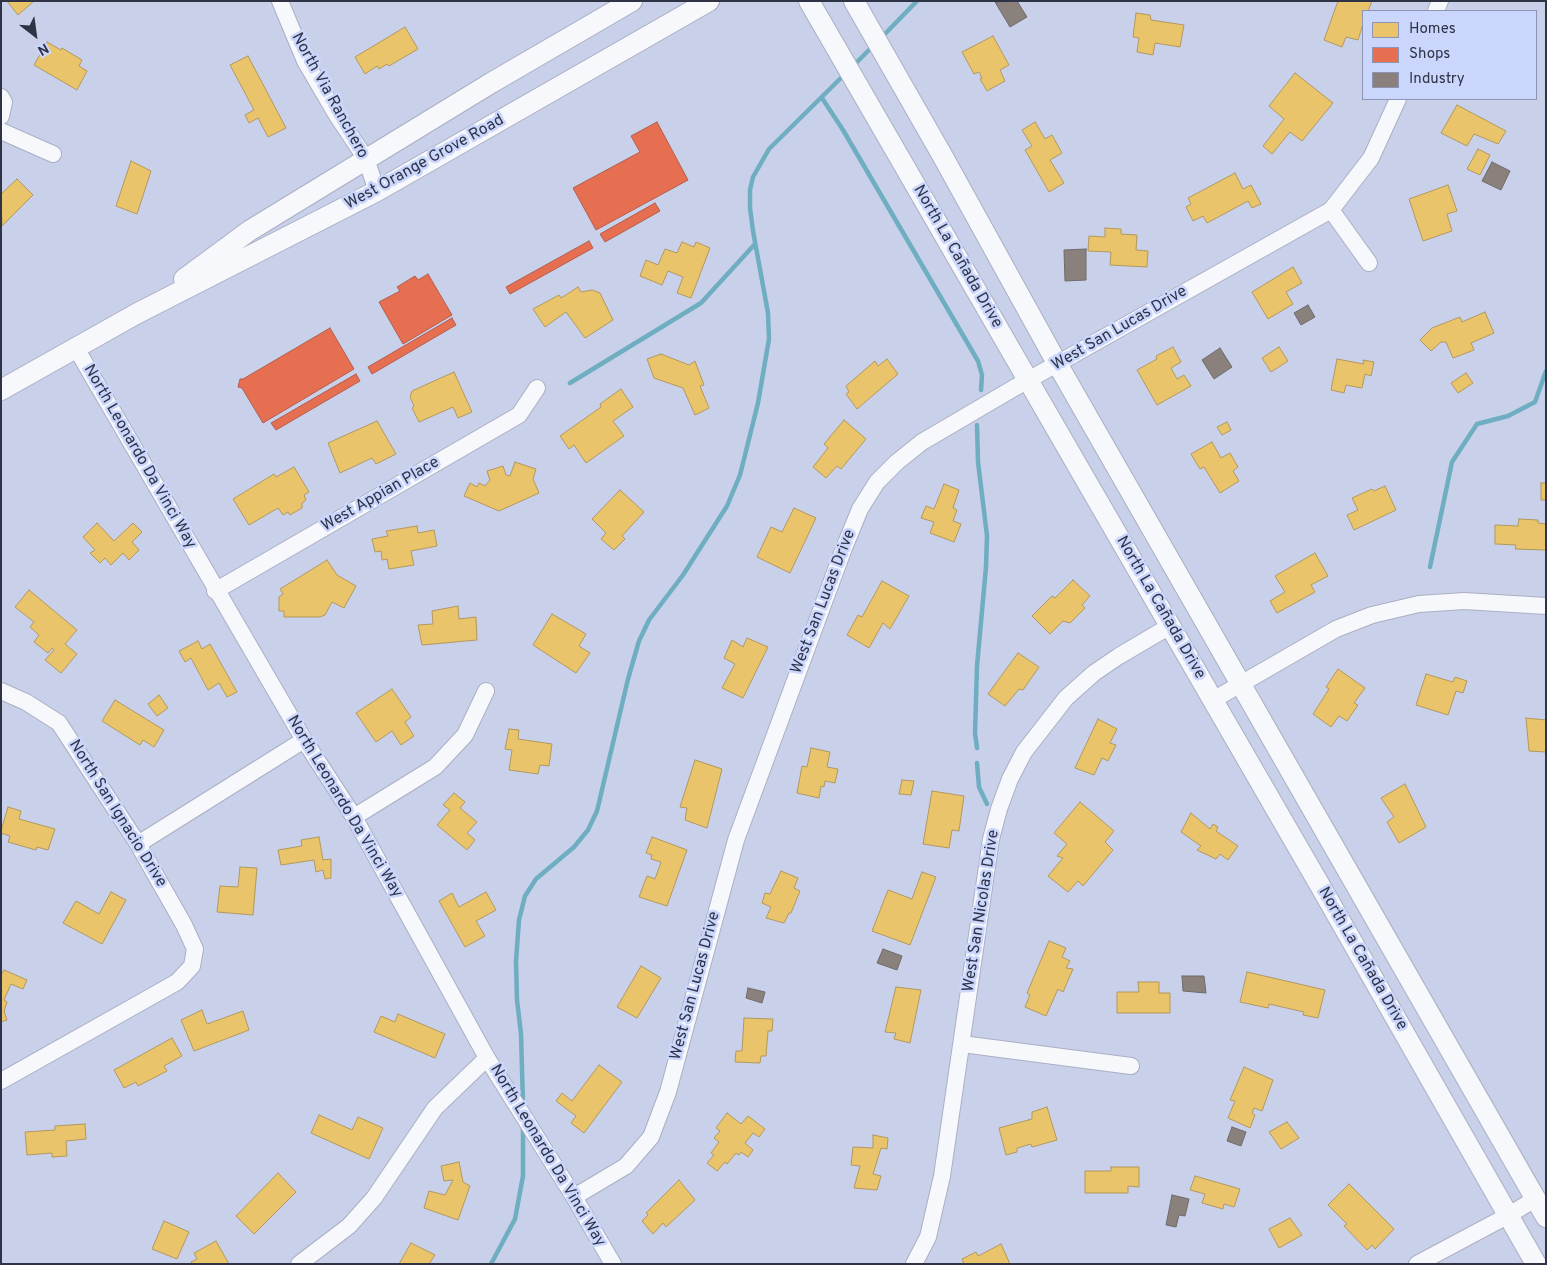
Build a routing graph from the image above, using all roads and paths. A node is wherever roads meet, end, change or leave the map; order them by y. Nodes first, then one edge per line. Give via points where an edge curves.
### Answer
1 (280, 1) edge
2 (632, 1) edge
3 (708, 1) edge
4 (809, 1) edge
5 (854, 1) edge
6 (1, 97) edge
7 (1398, 100) edge
8 (1, 116) edge
9 (1, 131) edge
10 (53, 154) dead end
11 (366, 159) junction
12 (377, 191) junction
13 (1331, 210) junction
14 (1370, 263) dead end
15 (136, 314) junction
16 (76, 348) junction
17 (1058, 365) junction
18 (1029, 380) junction
19 (537, 388) dead end
20 (1, 390) edge
21 (215, 591) junction
22 (1546, 606) edge
23 (1170, 626) junction
24 (1240, 684) junction
25 (1, 691) edge
26 (486, 691) dead end
27 (1213, 700) junction
28 (304, 740) junction
29 (354, 817) junction
30 (138, 844) junction
31 (962, 1044) junction
32 (487, 1058) junction
33 (1131, 1066) dead end
34 (1, 1081) edge
35 (574, 1198) junction
36 (1536, 1199) junction
37 (1509, 1215) junction
38 (1546, 1217) edge
39 (299, 1264) edge
40 (613, 1264) edge
41 (914, 1264) edge
42 (1417, 1264) edge
43 (1536, 1264) edge

1 - 11 street, North Via Ranchero via 306,61
2 - 11 main road, West Orange Grove Road
3 - 12 main road, West Orange Grove Road
4 - 18 main road, North La Cañada Drive
5 - 17 main road, North La Cañada Drive
6 - 8 street via 4,102
7 - 13 street, West San Lucas Drive via 1371,158
9 - 10 street
11 - 12 street, North Via Ranchero
11 - 15 main road, West Orange Grove Road via 249,231
12 - 15 main road, West Orange Grove Road
13 - 14 street
13 - 17 street, West San Lucas Drive
15 - 16 main road, West Orange Grove Road
16 - 20 main road, West Orange Grove Road
16 - 21 street, North Leonardo Da Vinci Way
17 - 18 street, West San Lucas Drive
17 - 24 main road, North La Cañada Drive
18 - 23 main road, North La Cañada Drive
18 - 35 street, West San Lucas Drive via 916,447 877,482 860,509 736,840 668,1092 651,1137 626,1166
19 - 21 street, West Appian Place via 519,415
21 - 28 street, North Leonardo Da Vinci Way
22 - 24 street via 1464,601 1419,604 1372,615 1336,629
23 - 27 main road, North La Cañada Drive
23 - 31 street, West San Nicolas Drive via 1094,673 1066,698 1024,752 1010,779 991,839
24 - 27 street
24 - 36 main road, North La Cañada Drive
25 - 30 street, North San Ignacio Drive via 26,702 59,724
26 - 29 street via 465,735 435,767
27 - 37 main road, North La Cañada Drive
28 - 29 street, North Leonardo Da Vinci Way
28 - 30 street
29 - 32 street, North Leonardo Da Vinci Way
30 - 34 street, North San Ignacio Drive via 193,942 198,968
31 - 33 street
31 - 41 street, West San Nicolas Drive via 942,1176 928,1237
32 - 35 street, North Leonardo Da Vinci Way
32 - 39 street via 434,1108 374,1198 349,1226
35 - 40 street, North Leonardo Da Vinci Way
36 - 37 street
36 - 38 main road, North La Cañada Drive
37 - 42 street
37 - 43 main road, North La Cañada Drive

